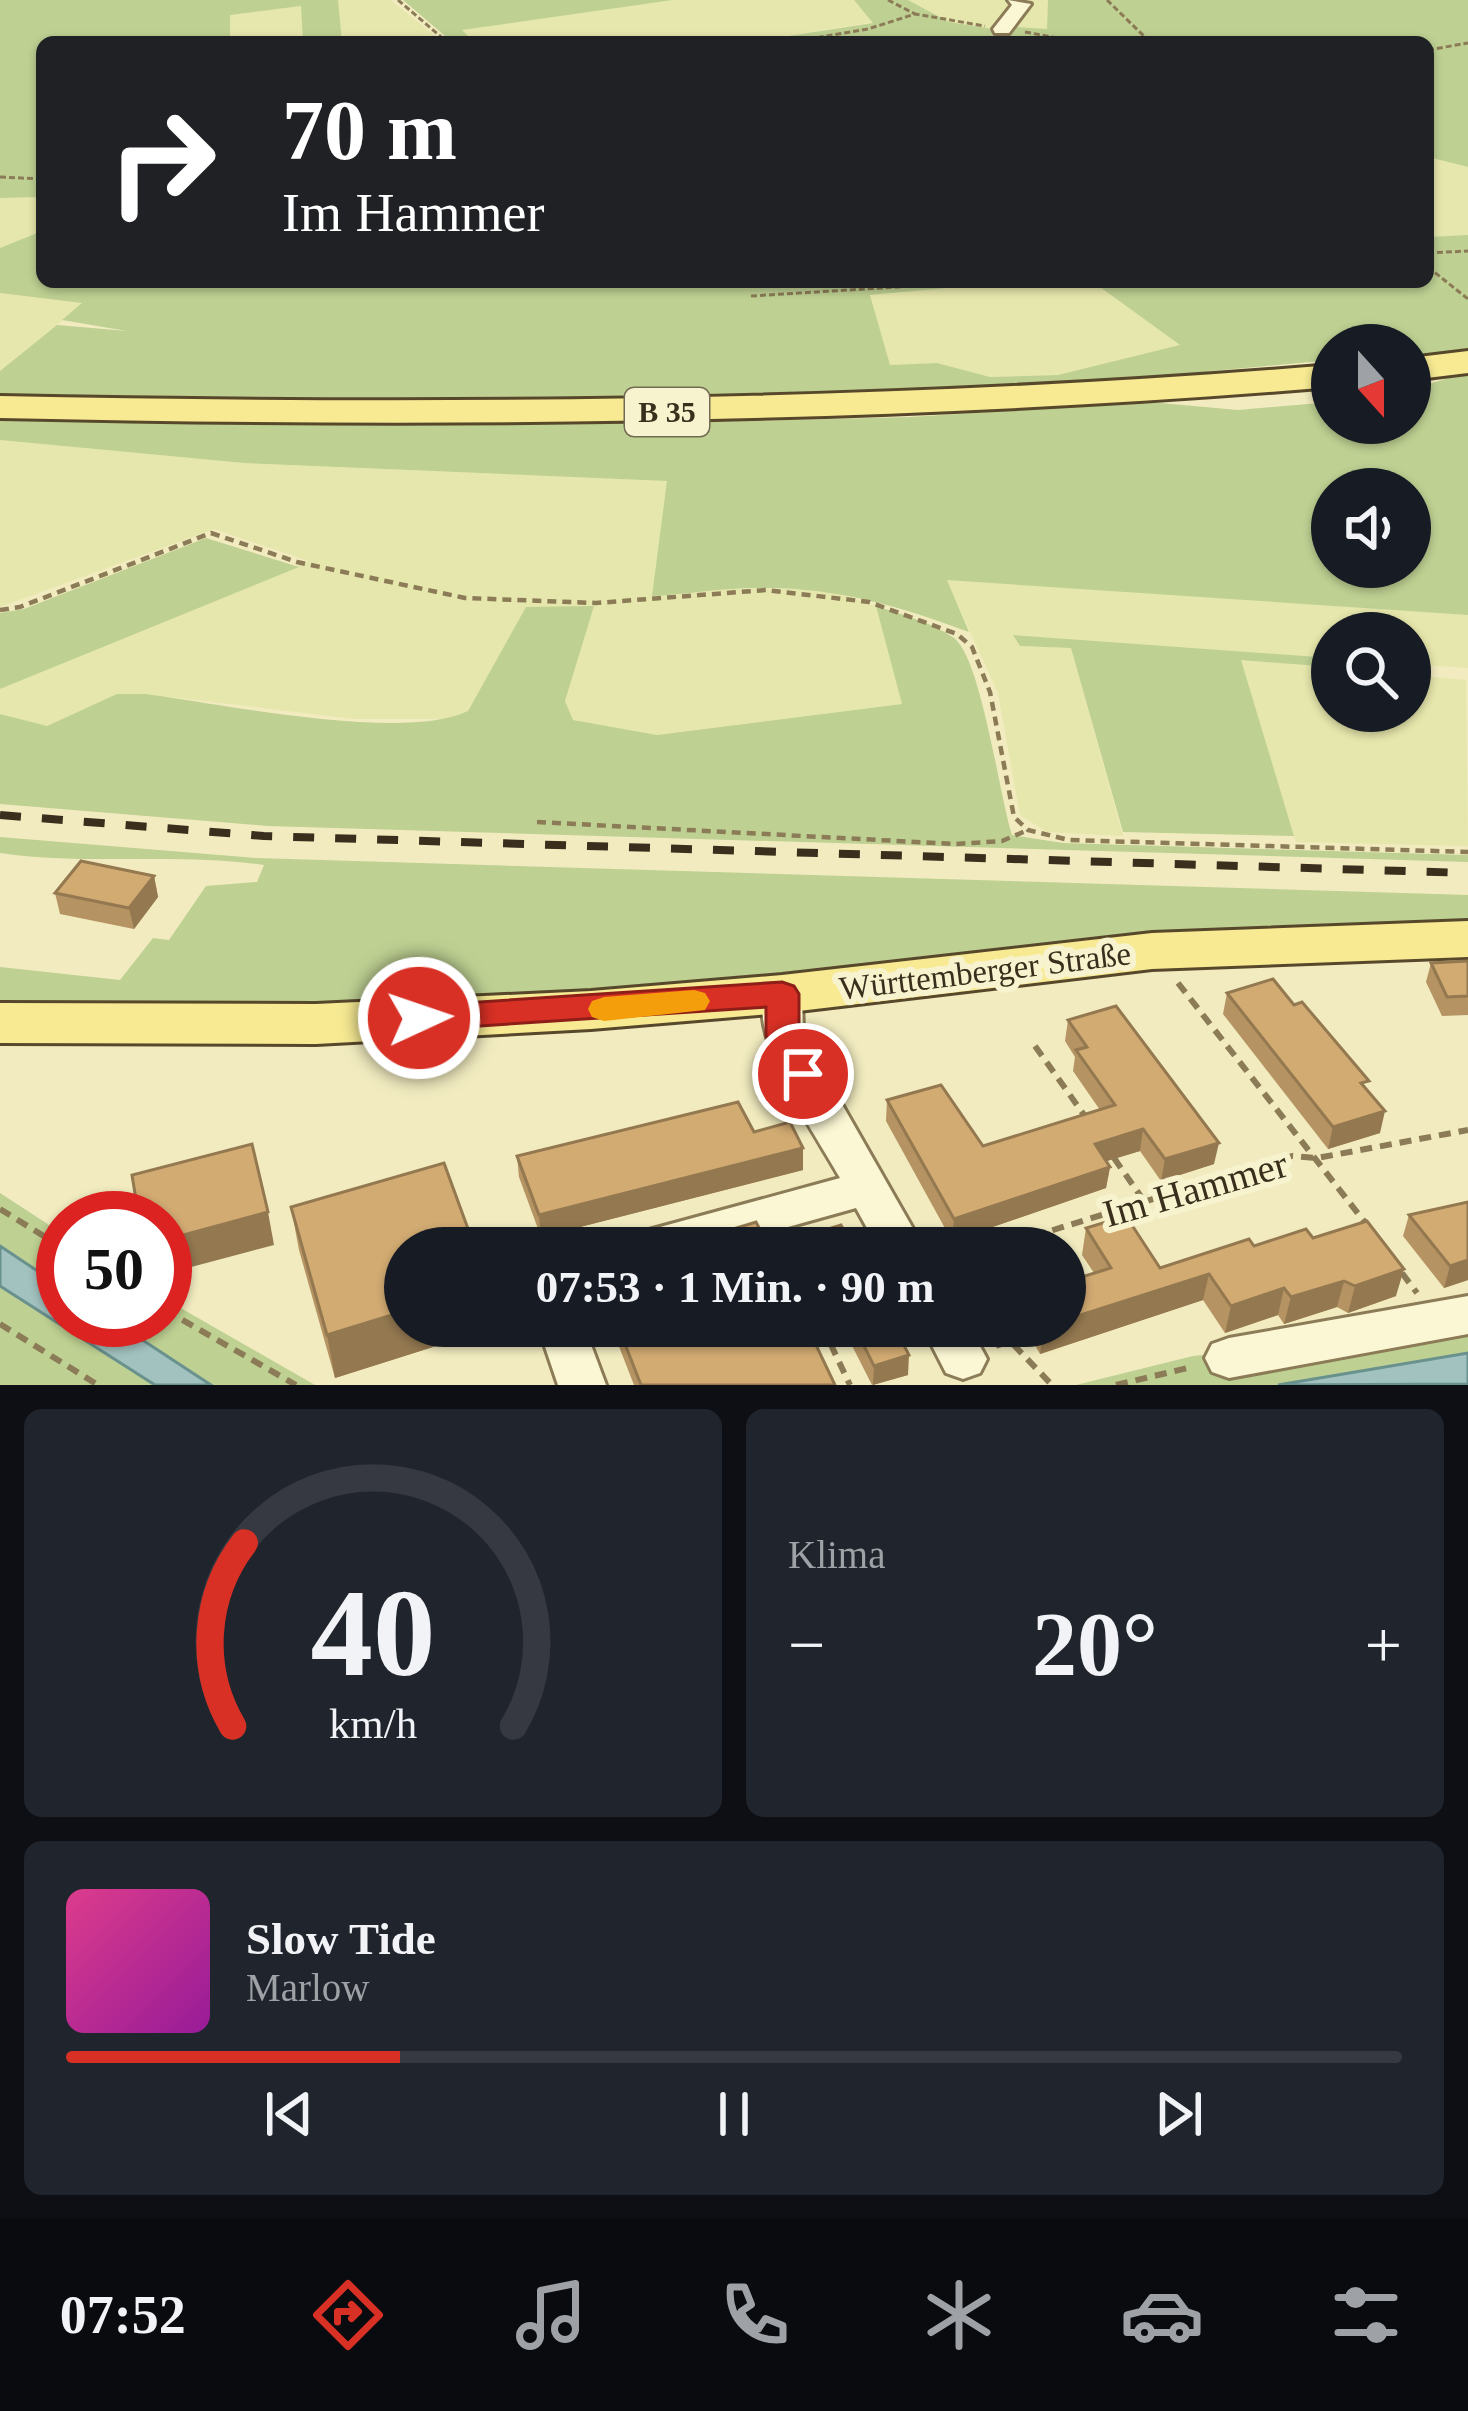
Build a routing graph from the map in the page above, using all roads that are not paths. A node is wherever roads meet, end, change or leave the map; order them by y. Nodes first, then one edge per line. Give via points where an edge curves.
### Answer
1 (1017, 0) edge
2 (1002, 29) road end
3 (1468, 362) edge
4 (1431, 366) edge
5 (1311, 378) edge
6 (0, 407) edge
7 (1468, 939) edge
8 (782, 994) junction
9 (0, 1023) edge
10 (866, 1188) junction
11 (725, 1227) edge
12 (889, 1227) edge
13 (1452, 1317) edge
14 (568, 1347) edge
15 (1228, 1358) road end
16 (582, 1385) edge

1 - 2 street via 1022,4
3 - 4 main road
5 - 6 main road, B 35 via 680,412
7 - 8 main road, Württemberger Straße via 1152,951
8 - 9 main road, Württemberger Straße via 316,1024
8 - 10 street via 782,1036
10 - 11 street
10 - 12 street
13 - 15 street
14 - 16 street

